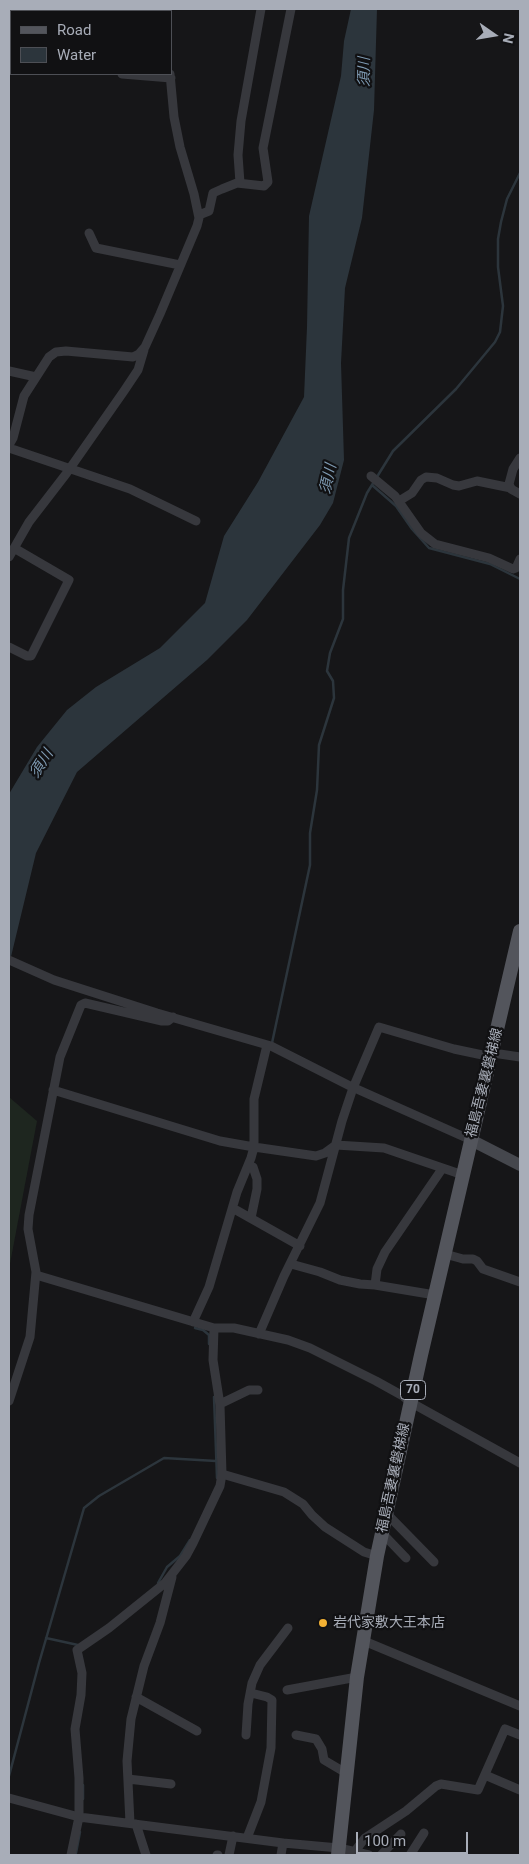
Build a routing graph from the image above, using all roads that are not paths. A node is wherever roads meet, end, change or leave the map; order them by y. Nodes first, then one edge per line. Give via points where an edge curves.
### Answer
1 (261, 9) edge
2 (292, 9) edge
3 (146, 75) edge
4 (171, 76) edge
5 (240, 184) junction
6 (199, 215) junction
7 (89, 233) dead end
8 (180, 265) junction
9 (145, 347) junction
10 (9, 370) edge
11 (36, 377) junction
12 (9, 447) edge
13 (520, 458) edge
14 (70, 468) junction
15 (371, 476) dead end
16 (510, 488) junction
17 (520, 494) edge
18 (400, 501) junction
19 (196, 521) dead end
20 (14, 548) junction
21 (9, 556) edge
22 (520, 559) edge
23 (9, 647) edge
24 (520, 931) edge
25 (9, 960) edge
26 (174, 1017) junction
27 (267, 1045) junction
28 (492, 1055) junction
29 (520, 1057) edge
30 (353, 1088) junction
31 (52, 1090) junction
32 (470, 1140) junction
33 (336, 1145) junction
34 (254, 1147) junction
35 (520, 1165) edge
36 (253, 1167) dead end
37 (442, 1169) junction
38 (463, 1175) junction
39 (236, 1210) dead end
40 (251, 1218) junction
41 (300, 1246) junction
42 (445, 1254) junction
43 (291, 1264) junction
44 (36, 1275) junction
45 (520, 1282) edge
46 (374, 1285) junction
47 (435, 1295) junction
48 (193, 1322) junction
49 (214, 1328) junction
50 (259, 1334) junction
51 (258, 1390) dead end
52 (9, 1401) edge
53 (410, 1402) junction
54 (220, 1404) junction
55 (520, 1463) edge
56 (222, 1474) junction
57 (386, 1513) junction
58 (382, 1533) junction
59 (377, 1556) junction
60 (406, 1558) dead end
61 (434, 1562) dead end
62 (172, 1574) junction
63 (288, 1628) dead end
64 (364, 1641) junction
65 (358, 1677) junction
66 (287, 1690) dead end
67 (251, 1693) junction
68 (136, 1696) junction
69 (520, 1706) edge
70 (197, 1732) dead end
71 (246, 1735) dead end
72 (296, 1735) dead end
73 (520, 1735) edge
74 (346, 1773) junction
75 (485, 1775) junction
76 (128, 1779) junction
77 (171, 1784) dead end
78 (520, 1790) edge
79 (9, 1798) edge
80 (81, 1817) junction
81 (133, 1824) junction
82 (424, 1832) dead end
83 (401, 1834) dead end
84 (234, 1836) junction
85 (247, 1838) junction
86 (283, 1842) junction
87 (338, 1851) edge
88 (355, 1852) junction
89 (71, 1855) edge
90 (146, 1855) edge
91 (229, 1855) edge
92 (281, 1855) edge
93 (369, 1855) edge
94 (382, 1855) edge
95 (410, 1855) edge

1 - 5 street via 240,121
2 - 5 street via 263,148 268,182 264,186
3 - 4 street
4 - 6 street via 174,117
5 - 6 street via 213,193 209,211
6 - 8 street via 198,226
7 - 8 street via 96,248
8 - 9 street
9 - 11 street via 133,357 56,352
9 - 14 street via 138,370
10 - 11 street
11 - 12 street via 24,396
12 - 14 street
13 - 16 street via 513,469
14 - 19 street via 130,489
14 - 20 street via 28,522
15 - 18 street
16 - 17 street
16 - 18 street via 478,481 459,486 426,477
18 - 22 street via 422,533 435,544 490,558 513,569
20 - 21 street
20 - 23 street via 69,580 31,656
24 - 28 main road, 福島吾妻裏磐梯線 / 70
25 - 26 street via 54,980
26 - 27 street
26 - 31 street via 162,1021 85,1003 81,1005 60,1057
27 - 30 street
27 - 34 street via 254,1099
28 - 29 street
28 - 30 street via 454,1049 379,1027
28 - 32 main road, 福島吾妻裏磐梯線 / 70
30 - 32 street
30 - 33 street
31 - 34 street
31 - 44 street via 29,1215 28,1229
32 - 35 street
32 - 38 main road, 福島吾妻裏磐梯線 / 70
33 - 34 street via 316,1156
33 - 37 street via 384,1148
33 - 41 street via 320,1203
34 - 48 street via 208,1288
36 - 40 street via 257,1189
37 - 38 street
37 - 46 street via 385,1252
38 - 42 main road, 福島吾妻裏磐梯線 / 70
39 - 40 street
40 - 41 street
41 - 43 street
42 - 45 street via 473,1258 483,1269
42 - 47 main road, 福島吾妻裏磐梯線 / 70
43 - 46 street via 340,1280
43 - 50 street
44 - 48 street
44 - 52 street via 30,1337
46 - 47 street
47 - 53 main road, 福島吾妻裏磐梯線 / 70
48 - 49 street
49 - 50 street via 234,1328
49 - 54 street via 214,1360
50 - 53 street via 310,1348
51 - 54 street via 249,1390
53 - 55 street
53 - 57 main road, 福島吾妻裏磐梯線 / 70
54 - 56 street
56 - 59 street via 284,1492 303,1504 326,1526 364,1552
56 - 62 street via 217,1494 194,1543
57 - 58 main road, 福島吾妻裏磐梯線 / 70
57 - 61 street
58 - 59 main road, 福島吾妻裏磐梯線 / 70
58 - 60 street
59 - 64 main road, 福島吾妻裏磐梯線 / 70
62 - 68 street
62 - 80 street via 165,1583 81,1648 81,1695 75,1729
63 - 67 street via 260,1664
64 - 65 main road, 福島吾妻裏磐梯線 / 70
64 - 69 street
65 - 66 street
65 - 74 main road, 福島吾妻裏磐梯線 / 70
67 - 71 street
67 - 85 street via 272,1700 271,1748 261,1802
68 - 70 street
68 - 76 street via 128,1746
72 - 74 street via 316,1739 324,1760
73 - 75 street via 506,1729
74 - 87 main road, 福島吾妻裏磐梯線 / 70
75 - 78 street
75 - 88 street via 478,1790 442,1784 436,1786 365,1838
76 - 77 street
76 - 81 street
79 - 80 street
80 - 81 street
80 - 89 street
81 - 84 street
81 - 90 street
82 - 95 street
83 - 94 street
84 - 85 street
84 - 91 street
85 - 86 street
86 - 87 street
86 - 92 street
87 - 88 street
88 - 93 street

